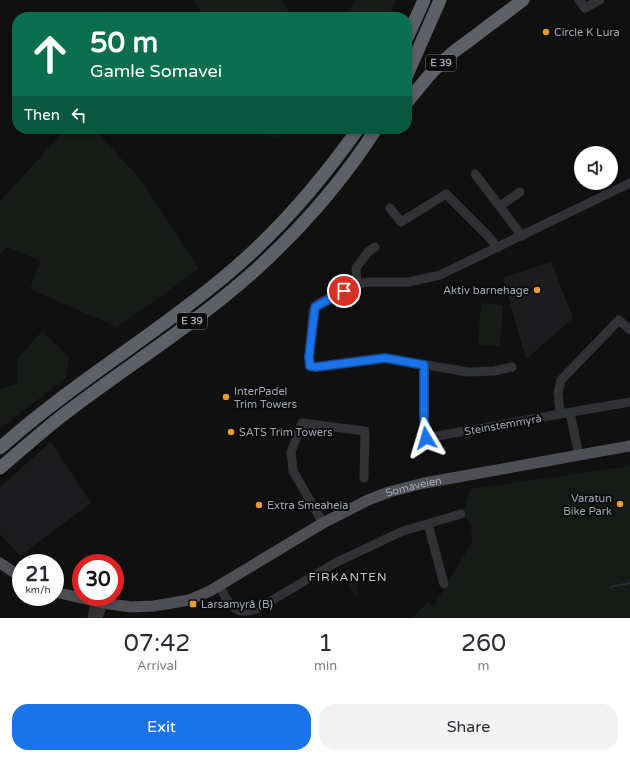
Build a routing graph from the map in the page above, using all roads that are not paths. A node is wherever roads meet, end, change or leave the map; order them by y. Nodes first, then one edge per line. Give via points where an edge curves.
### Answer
1 (424, 0) edge
2 (440, 0) edge
3 (523, 0) edge
4 (579, 0) edge
5 (600, 0) edge
6 (412, 27) edge
7 (412, 64) edge
8 (412, 96) edge
9 (354, 134) edge
10 (373, 134) edge
11 (378, 134) edge
12 (362, 150) junction
13 (476, 174) dead end
14 (629, 185) edge
15 (520, 192) dead end
16 (500, 206) junction
17 (390, 208) dead end
18 (522, 236) junction
19 (375, 247) dead end
20 (497, 248) junction
21 (357, 284) junction
22 (630, 330) edge
23 (424, 365) junction
24 (512, 367) dead end
25 (630, 402) edge
26 (570, 413) junction
27 (560, 414) junction
28 (630, 446) edge
29 (0, 448) edge
30 (579, 455) junction
31 (0, 468) edge
32 (364, 478) dead end
33 (461, 514) dead end
34 (323, 523) junction
35 (428, 524) junction
36 (0, 563) edge
37 (12, 570) edge
38 (444, 584) dead end
39 (219, 585) junction
40 (124, 598) edge
41 (124, 605) edge
42 (97, 606) edge
43 (99, 606) edge
44 (92, 618) edge
45 (98, 618) edge

1 - 6 highway
2 - 7 highway, E 39
3 - 8 highway, E 39 via 451,54
4 - 5 street via 585,8
9 - 29 highway, E 39 via 305,199 251,254 180,312 48,406
10 - 12 highway, E 39
11 - 12 highway, E 39
12 - 31 highway, E 39 via 314,212 260,266 193,321 58,419
13 - 16 street
14 - 18 street
15 - 16 street
16 - 18 street
17 - 20 street via 401,222 446,194
18 - 20 street
19 - 21 street via 356,268
20 - 21 street via 424,280
21 - 23 street via 315,307 310,366 385,358
22 - 27 street via 619,320 561,380 558,393
23 - 24 street via 479,373
23 - 27 street, Steinstemmyrå via 425,435 428,438
25 - 26 street, Steinstemmyrå
26 - 27 street, Steinstemmyrå
26 - 30 street
28 - 30 main road, Somaveien
30 - 34 main road, Somaveien via 424,483 389,492
32 - 34 street via 365,431 302,423 291,452 293,472
33 - 35 street
34 - 39 main road, Somaveien
35 - 38 street
35 - 39 street via 398,533 335,563 259,608 250,616 237,616
36 - 37 main road
39 - 40 main road, Somaveien via 156,599
39 - 41 main road, Somaveien via 189,600 173,604
42 - 44 street
43 - 45 street

